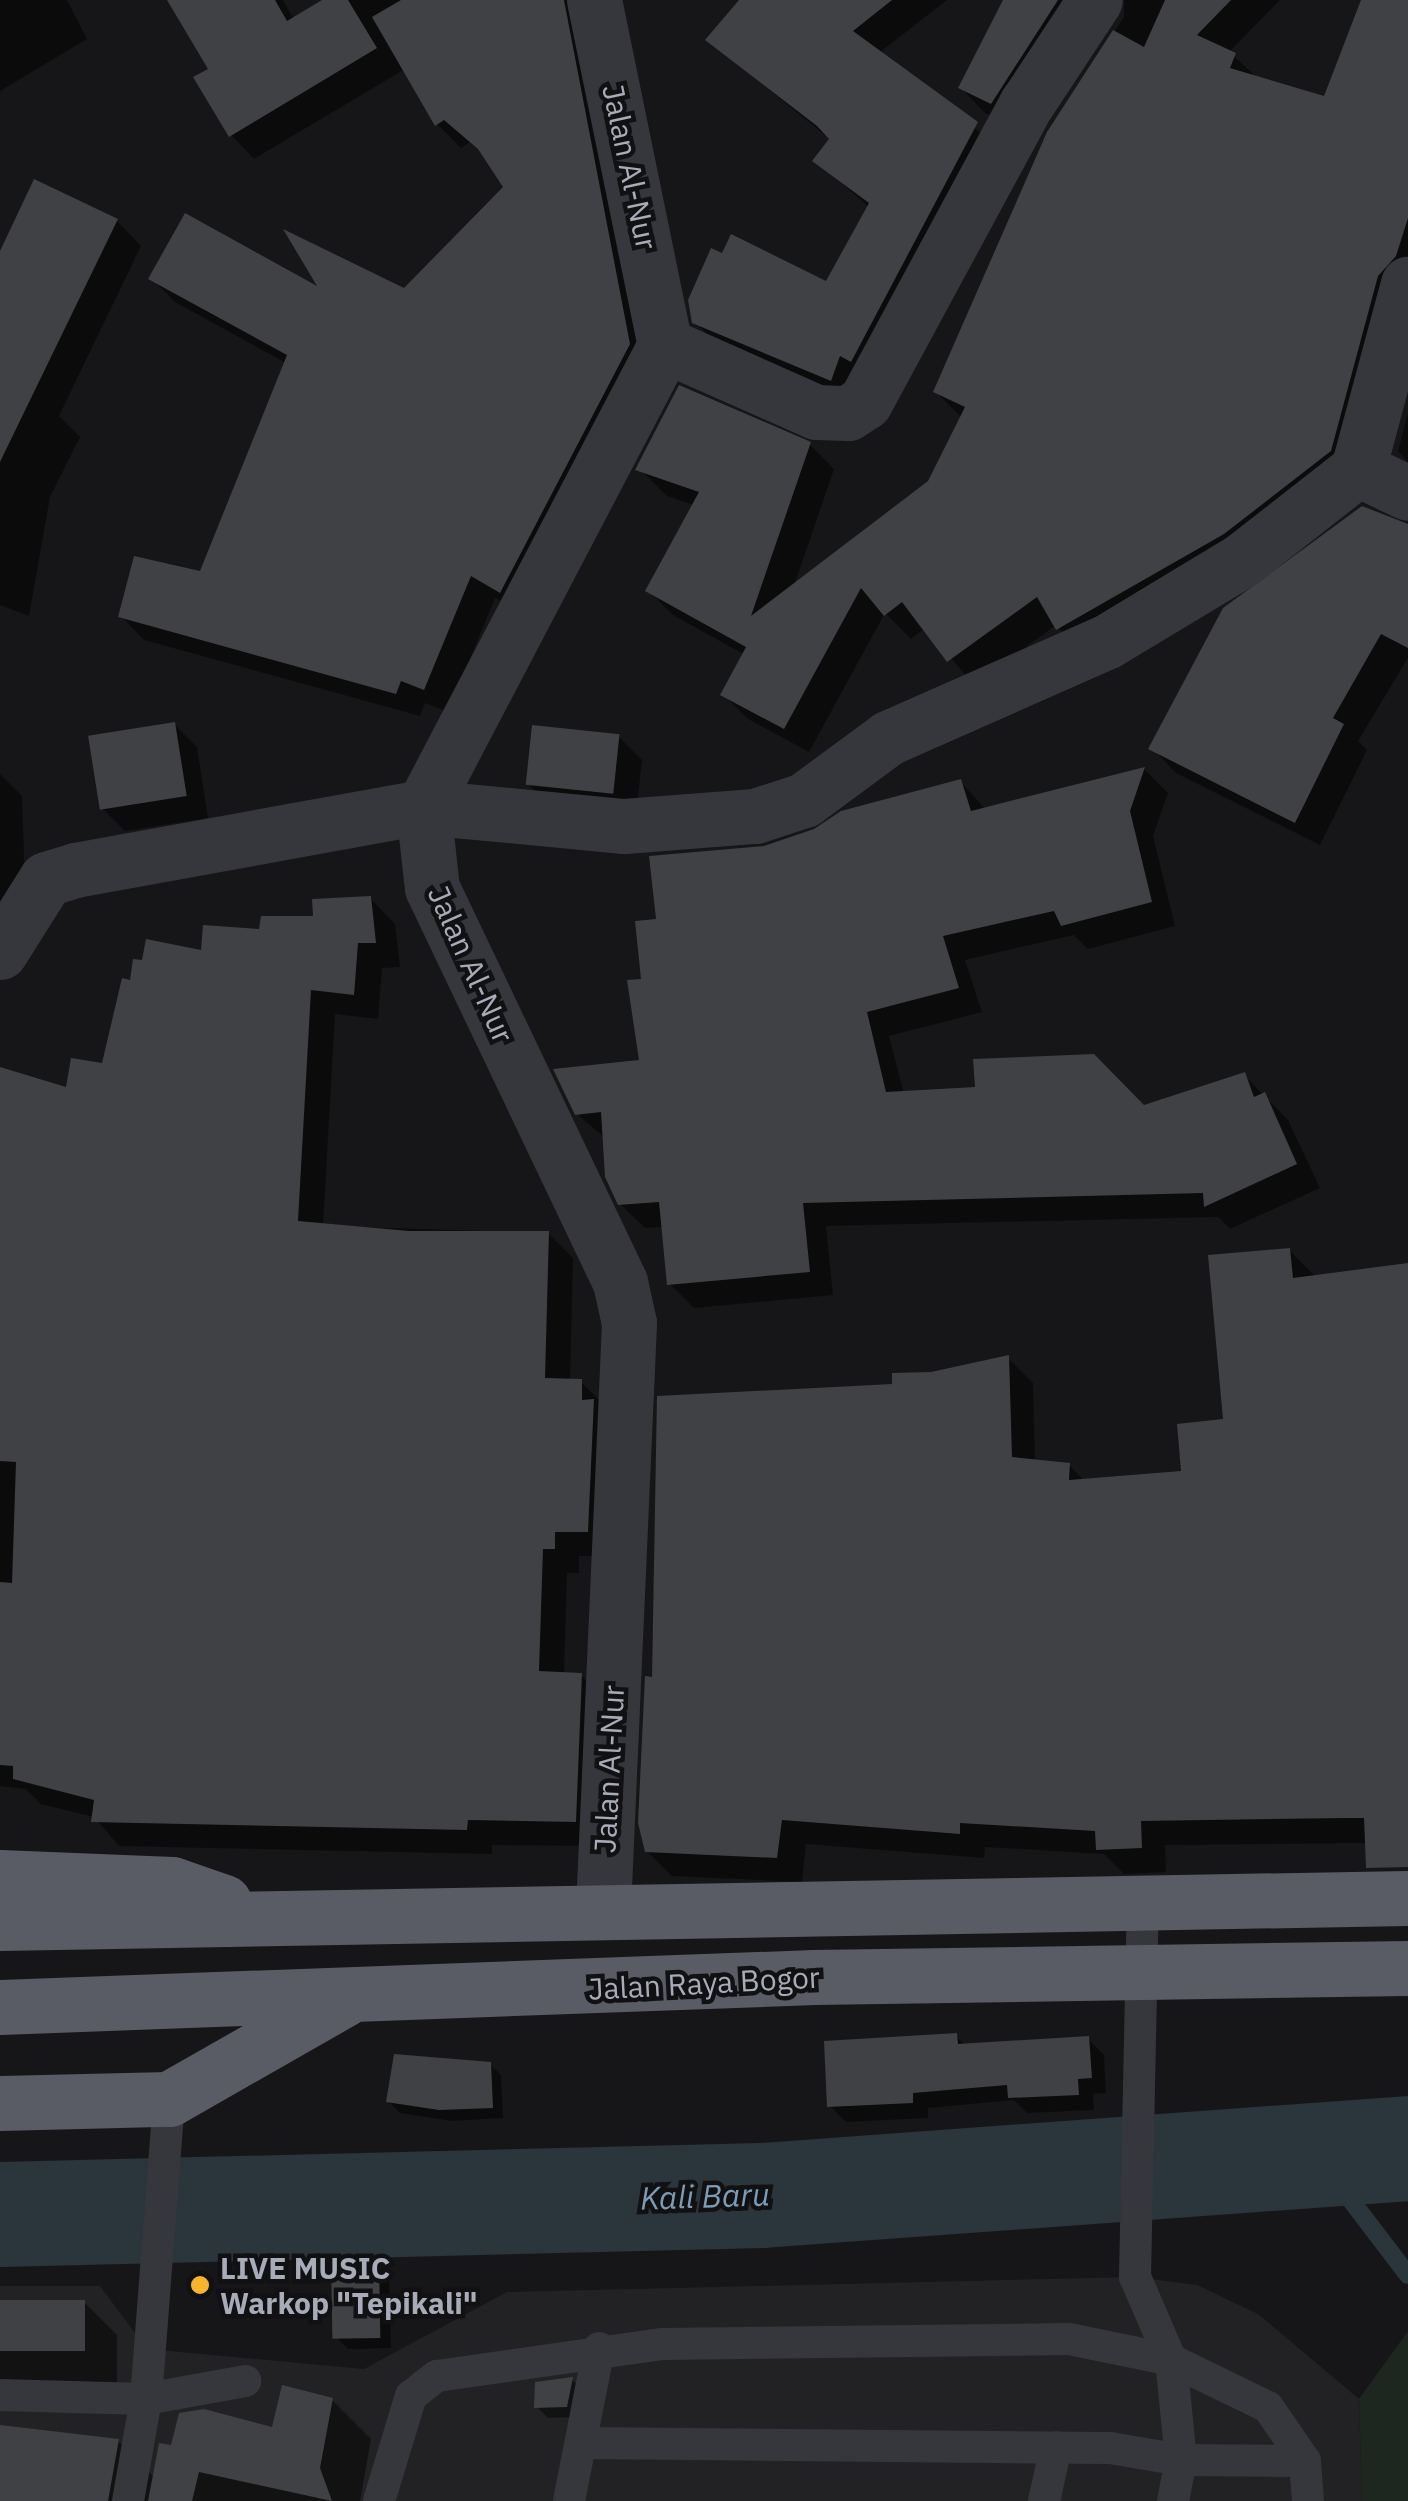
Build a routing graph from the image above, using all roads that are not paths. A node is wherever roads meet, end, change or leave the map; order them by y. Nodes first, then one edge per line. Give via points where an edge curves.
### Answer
1 (594, 0) edge
2 (1095, 0) edge
3 (1408, 284) edge
4 (665, 345) junction
5 (1358, 469) junction
6 (1408, 494) edge
7 (423, 807) junction
8 (0, 952) edge
9 (0, 1877) edge
10 (1142, 1898) junction
11 (1408, 1898) edge
12 (602, 1909) junction
13 (525, 1912) junction
14 (284, 1922) junction
15 (0, 1923) edge
16 (1408, 1968) edge
17 (1144, 1970) junction
18 (522, 1992) junction
19 (351, 1995) junction
20 (0, 2007) edge
21 (0, 2103) edge
22 (169, 2122) junction
23 (599, 2348) junction
24 (1172, 2360) junction
25 (245, 2381) dead end
26 (0, 2395) edge
27 (146, 2399) junction
28 (585, 2442) junction
29 (1056, 2447) junction
30 (1181, 2460) junction
31 (1305, 2461) junction
32 (128, 2501) edge
33 (379, 2501) edge
34 (570, 2501) edge
35 (1044, 2501) edge
36 (1173, 2501) edge
37 (1308, 2501) edge

1 - 4 street, Jalan Al-Nur
2 - 4 street via 1027,103 866,402 848,413 816,412
3 - 5 street
4 - 7 street
5 - 6 street
5 - 7 street via 1242,560 1106,642 888,738 804,800 755,816 624,826
7 - 8 street via 46,879
7 - 12 street, Jalan Al-Nur via 432,888 620,1282 629,1324
9 - 14 highway via 172,1884
10 - 11 highway
10 - 12 highway
10 - 17 lane
12 - 13 highway
13 - 14 highway
13 - 18 highway
14 - 15 highway
16 - 17 highway, Jalan Raya Bogor
17 - 18 highway, Jalan Raya Bogor
17 - 24 lane via 1136,2264
18 - 19 highway, Jalan Raya Bogor
19 - 20 highway, Jalan Raya Bogor
19 - 22 highway
21 - 22 highway
22 - 27 lane
23 - 24 lane via 1068,2339
23 - 28 lane
23 - 33 lane via 437,2376 410,2396
24 - 30 lane
24 - 31 lane via 1268,2407
25 - 27 lane
26 - 27 lane
27 - 32 lane
28 - 29 lane
28 - 34 lane
29 - 30 lane
29 - 35 lane
30 - 31 lane
30 - 36 lane
31 - 37 lane

